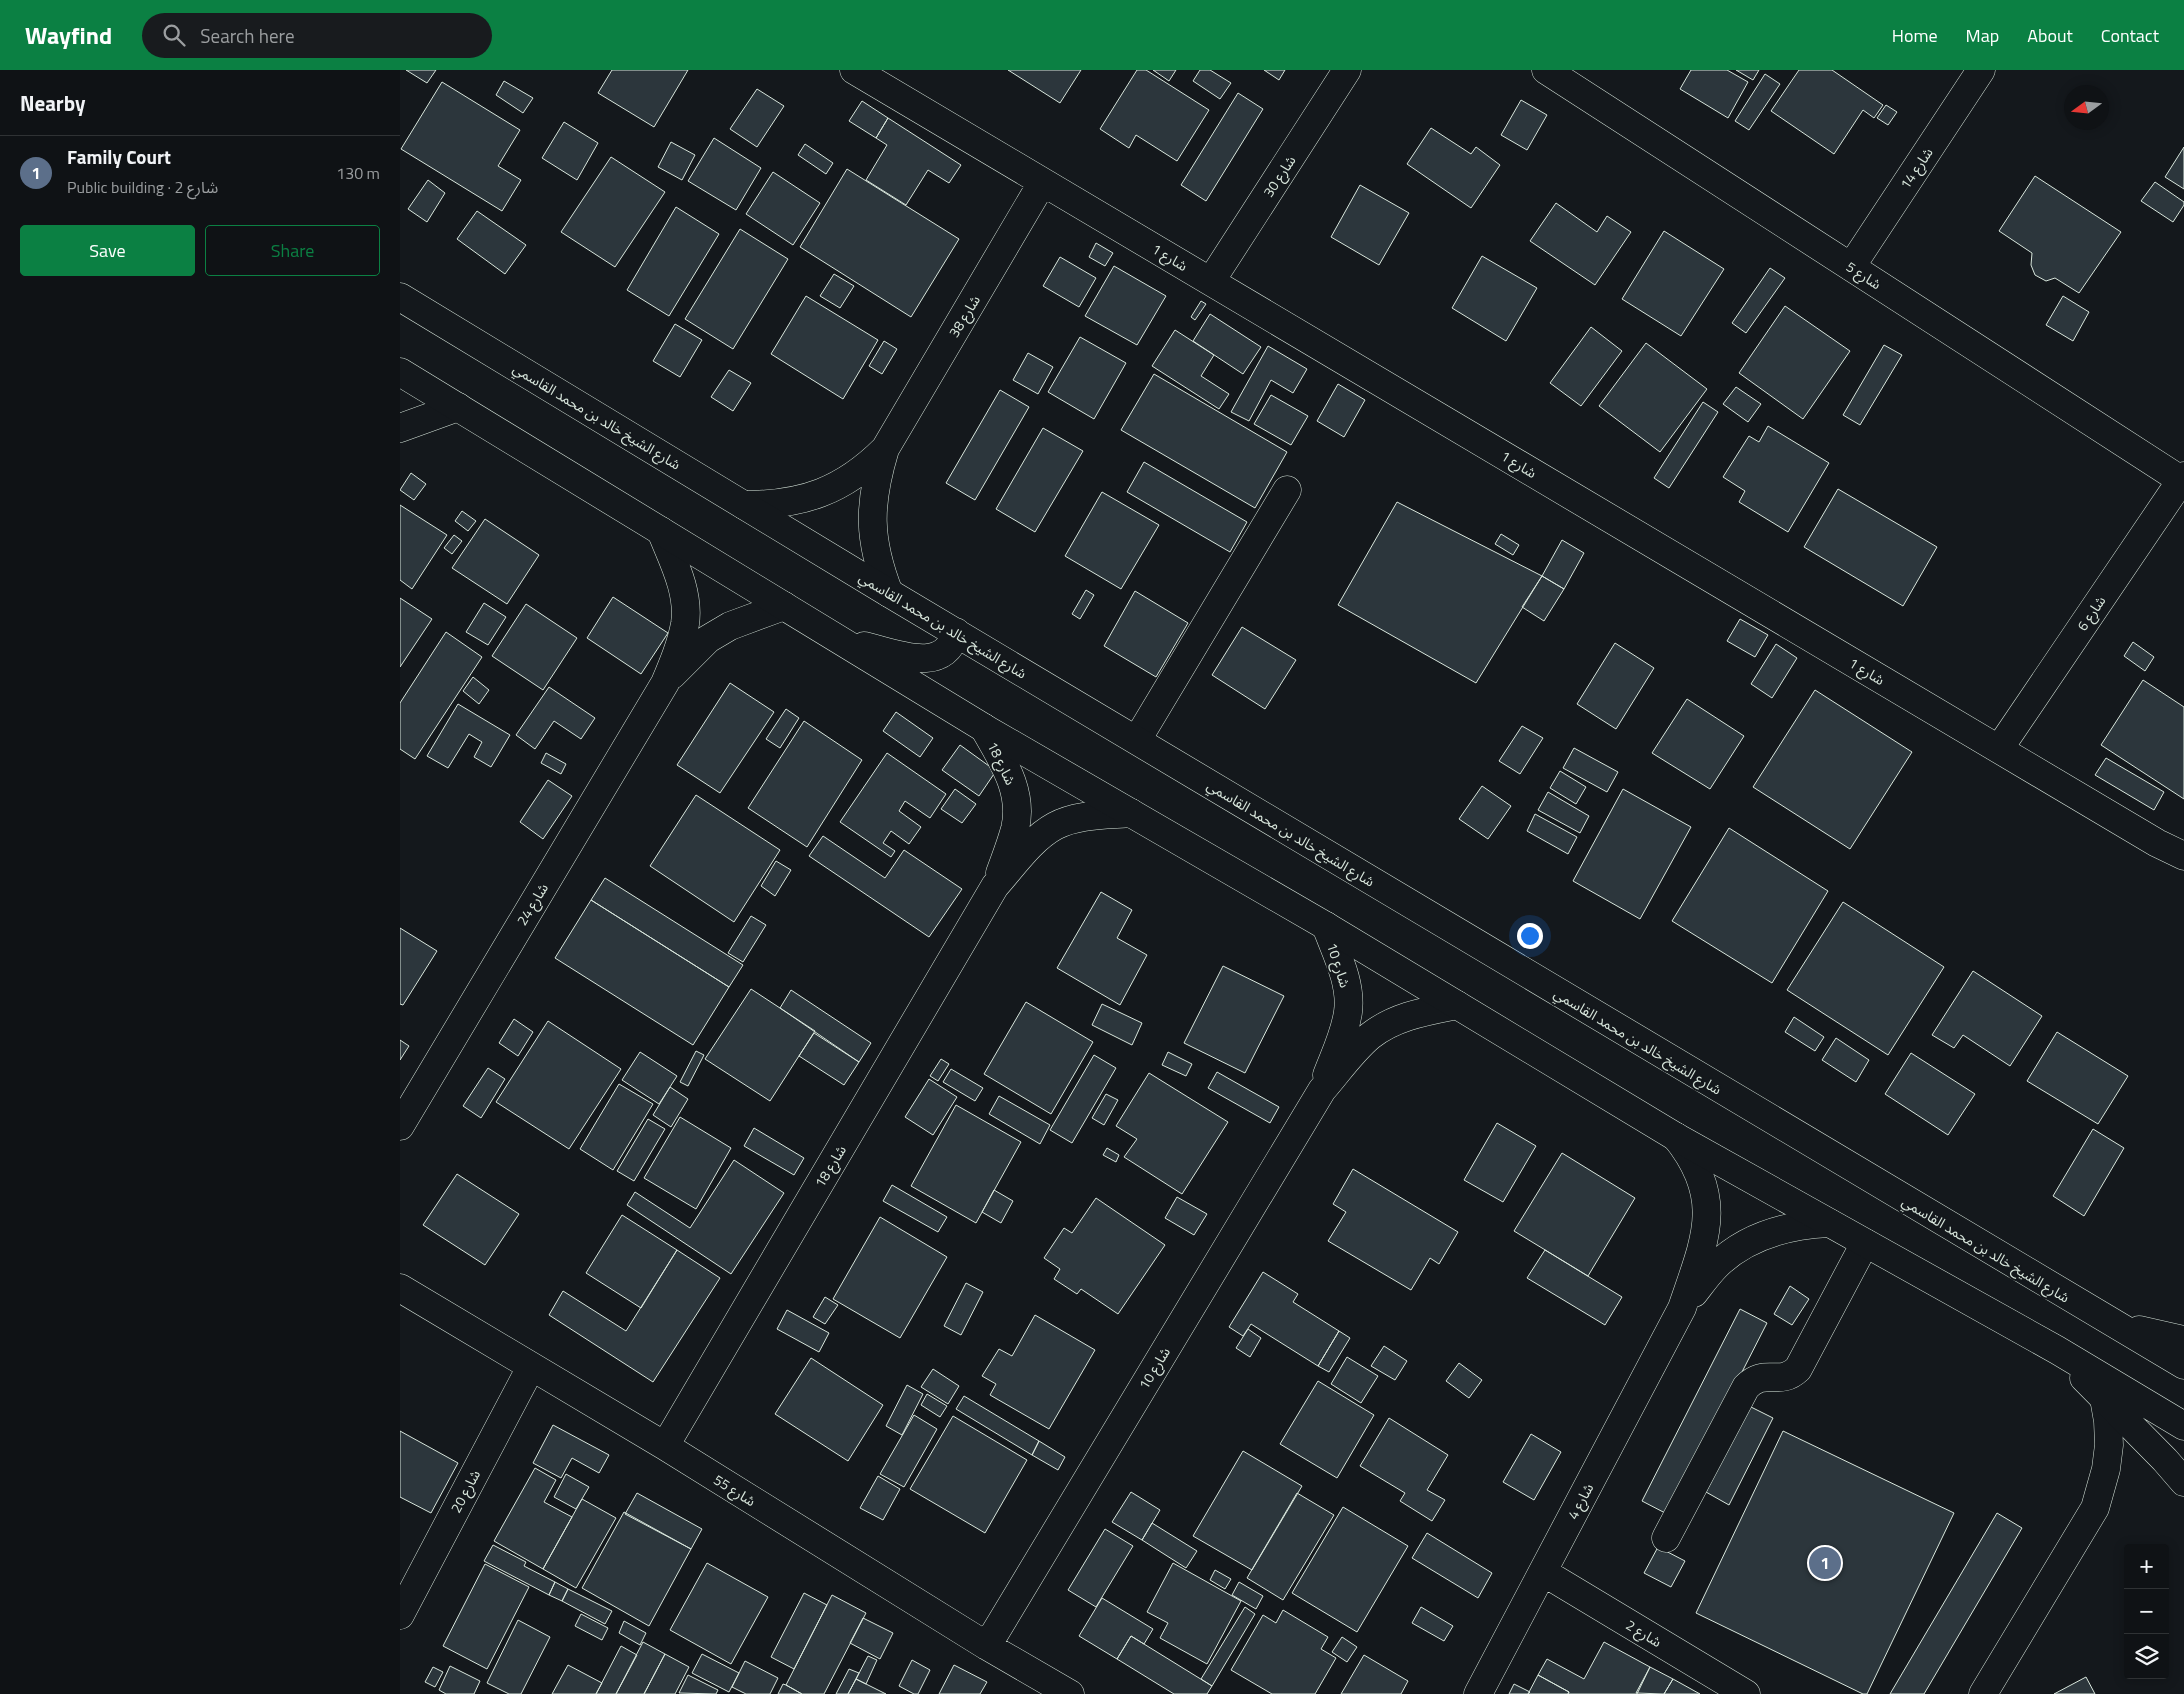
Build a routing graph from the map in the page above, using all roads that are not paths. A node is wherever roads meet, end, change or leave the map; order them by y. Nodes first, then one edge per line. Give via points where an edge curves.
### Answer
1 (854, 70) edge
2 (1347, 70) edge
3 (1546, 70) edge
4 (1981, 70) edge
5 (1042, 183) junction
6 (1851, 267) junction
7 (1211, 281) junction
8 (400, 297) edge
9 (400, 372) edge
10 (458, 407) junction
11 (400, 428) edge
12 (885, 449) junction
13 (2183, 478) edge
14 (1287, 490) dead end
15 (744, 505) junction
16 (660, 531) junction
17 (889, 594) junction
18 (784, 606) junction
19 (956, 632) junction
20 (840, 640) junction
21 (665, 683) junction
22 (984, 728) junction
23 (1136, 740) junction
24 (1998, 749) junction
25 (1132, 813) junction
26 (2184, 856) edge
27 (995, 886) junction
28 (1326, 926) junction
29 (1457, 1005) junction
30 (1322, 1090) junction
31 (400, 1126) edge
32 (1676, 1137) junction
33 (1829, 1223) junction
34 (1865, 1243) junction
35 (400, 1288) edge
36 (1682, 1308) junction
37 (2113, 1324) junction
38 (2184, 1340) edge
39 (2057, 1350) junction
40 (2184, 1365) edge
41 (531, 1367) junction
42 (2104, 1398) junction
43 (2184, 1426) edge
44 (665, 1446) junction
45 (2184, 1482) edge
46 (1666, 1538) dead end
47 (1543, 1572) junction
48 (403, 1602) edge
49 (987, 1646) junction
50 (1070, 1694) edge
51 (1478, 1694) edge
52 (1746, 1694) edge
53 (1983, 1694) edge

1 - 5 street, شارع 1
2 - 7 street, شارع 30
3 - 6 street, شارع 5
4 - 6 street, شارع 14
5 - 7 street, شارع 1
5 - 12 street, شارع 38
6 - 13 street, شارع 5
7 - 24 street, شارع 1
8 - 15 street, شارع الشيخ خالد بن محمد القاسمي
9 - 10 street
10 - 11 street
10 - 16 street
12 - 15 street, شارع 38 via 866,468 821,493 796,501
12 - 17 street, شارع 38 via 876,478 872,517 879,566
13 - 24 street, شارع 6
14 - 23 street
15 - 17 street, شارع الشيخ خالد بن محمد القاسمي
16 - 18 street
16 - 21 street, شارع 24 via 677,570 685,605 681,639
17 - 19 street, شارع الشيخ خالد بن محمد القاسمي
18 - 20 street
18 - 21 street, شارع 24 via 730,626 708,639
19 - 20 street via 948,650 931,659
19 - 23 street, شارع الشيخ خالد بن محمد القاسمي
20 - 22 street
21 - 31 street, شارع 24
22 - 25 street
22 - 27 street, شارع 18 via 1009,774 1017,801 1015,830
23 - 37 street, شارع الشيخ خالد بن محمد القاسمي
24 - 26 street, شارع 1 via 2156,843
25 - 27 street, شارع 18 via 1085,817 1056,825 1032,844
25 - 28 street
27 - 44 street, شارع 18
28 - 29 street
28 - 30 street, شارع 10 via 1345,978 1348,1010
29 - 30 street, شارع 10 via 1407,1016 1381,1028
29 - 32 street
30 - 49 street, شارع 10
32 - 33 street
32 - 36 street, شارع 4 via 1701,1174 1707,1196 1708,1219
33 - 34 street
33 - 36 street, شارع 4 via 1785,1228 1744,1244 1714,1267
34 - 39 street
34 - 46 street via 1798,1369 1787,1377 1758,1377 1746,1387
35 - 41 street, شارع 55
36 - 47 street, شارع 4
37 - 38 street
37 - 40 street, شارع الشيخ خالد بن محمد القاسمي
39 - 42 street
39 - 43 street
41 - 44 street, شارع 55
41 - 48 street, شارع 20
42 - 45 street
42 - 53 street via 2109,1445 2095,1508
44 - 49 street, شارع 55
47 - 51 street, شارع 4
47 - 52 street, شارع 2
49 - 50 street, شارع 55

